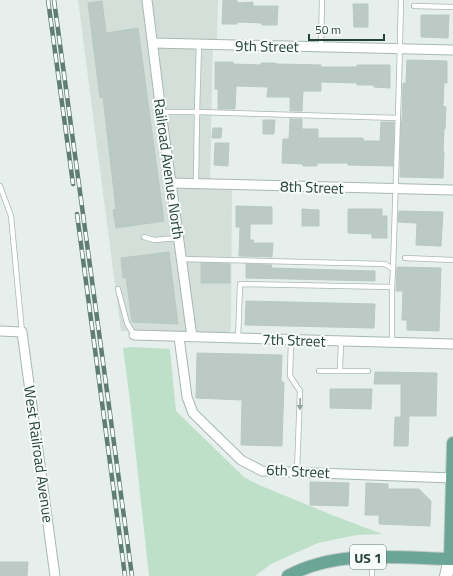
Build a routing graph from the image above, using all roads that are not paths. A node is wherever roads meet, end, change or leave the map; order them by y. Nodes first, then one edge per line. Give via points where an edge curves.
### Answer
1 (147, 0) edge
2 (322, 0) edge
3 (401, 0) edge
4 (414, 6) dead end
5 (453, 7) edge
6 (152, 43) junction
7 (198, 44) junction
8 (321, 47) junction
9 (400, 49) junction
10 (453, 50) edge
11 (161, 112) junction
12 (197, 112) junction
13 (398, 118) junction
14 (171, 183) junction
15 (196, 184) junction
16 (0, 186) edge
17 (396, 189) junction
18 (453, 190) edge
19 (144, 237) dead end
20 (178, 238) junction
21 (405, 258) dead end
22 (181, 259) junction
23 (453, 260) edge
24 (393, 269) junction
25 (392, 287) junction
26 (118, 289) dead end
27 (0, 331) edge
28 (22, 332) junction
29 (134, 335) joint
30 (179, 337) junction
31 (192, 337) junction
32 (238, 339) junction
33 (291, 340) junction
34 (341, 341) junction
35 (392, 343) junction
36 (453, 344) edge
37 (319, 371) dead end
38 (340, 371) junction
39 (368, 371) dead end
40 (453, 443) edge
41 (297, 472) junction
42 (452, 478) edge
43 (372, 557) junction
44 (452, 563) edge
45 (55, 576) edge
46 (288, 576) edge
47 (372, 576) edge
48 (446, 576) edge

1 - 6 street, Railroad Avenue North
2 - 8 lane
3 - 9 lane
4 - 5 lane
6 - 7 street, 9th Street
6 - 11 street, Railroad Avenue North
7 - 8 street, 9th Street
7 - 12 lane
8 - 9 street, 9th Street
9 - 10 street, 9th Street
9 - 13 lane
11 - 12 lane
11 - 14 street, Railroad Avenue North
12 - 13 lane
12 - 15 lane
13 - 17 lane
14 - 15 street, 8th Street
14 - 20 street, Railroad Avenue North
15 - 17 street, 8th Street
16 - 28 lane via 11,216
17 - 18 street, 8th Street
17 - 24 lane
19 - 20 lane via 154,240
20 - 22 street, Railroad Avenue North
21 - 23 lane
22 - 24 lane via 385,264
22 - 31 street, Railroad Avenue North
24 - 25 lane
25 - 32 lane via 240,284
25 - 35 lane
26 - 29 lane
27 - 28 street
28 - 45 street, West Railroad Avenue
29 - 30 street, 7th Street
30 - 31 street, 7th Street
30 - 41 street, 6th Street via 187,397 193,413 241,460 262,470
31 - 32 street, 7th Street
32 - 33 street, 7th Street
33 - 34 street, 7th Street
33 -> 41 lane via 290,376 300,391
34 - 35 street, 7th Street
34 - 38 lane
35 - 36 street, 7th Street
37 - 38 lane
38 - 39 lane
40 - 42 main road
41 - 42 street, 6th Street
42 - 44 main road
43 - 44 main road, US 1
43 - 46 main road, US 1 via 342,558
43 - 47 lane
44 - 48 street

